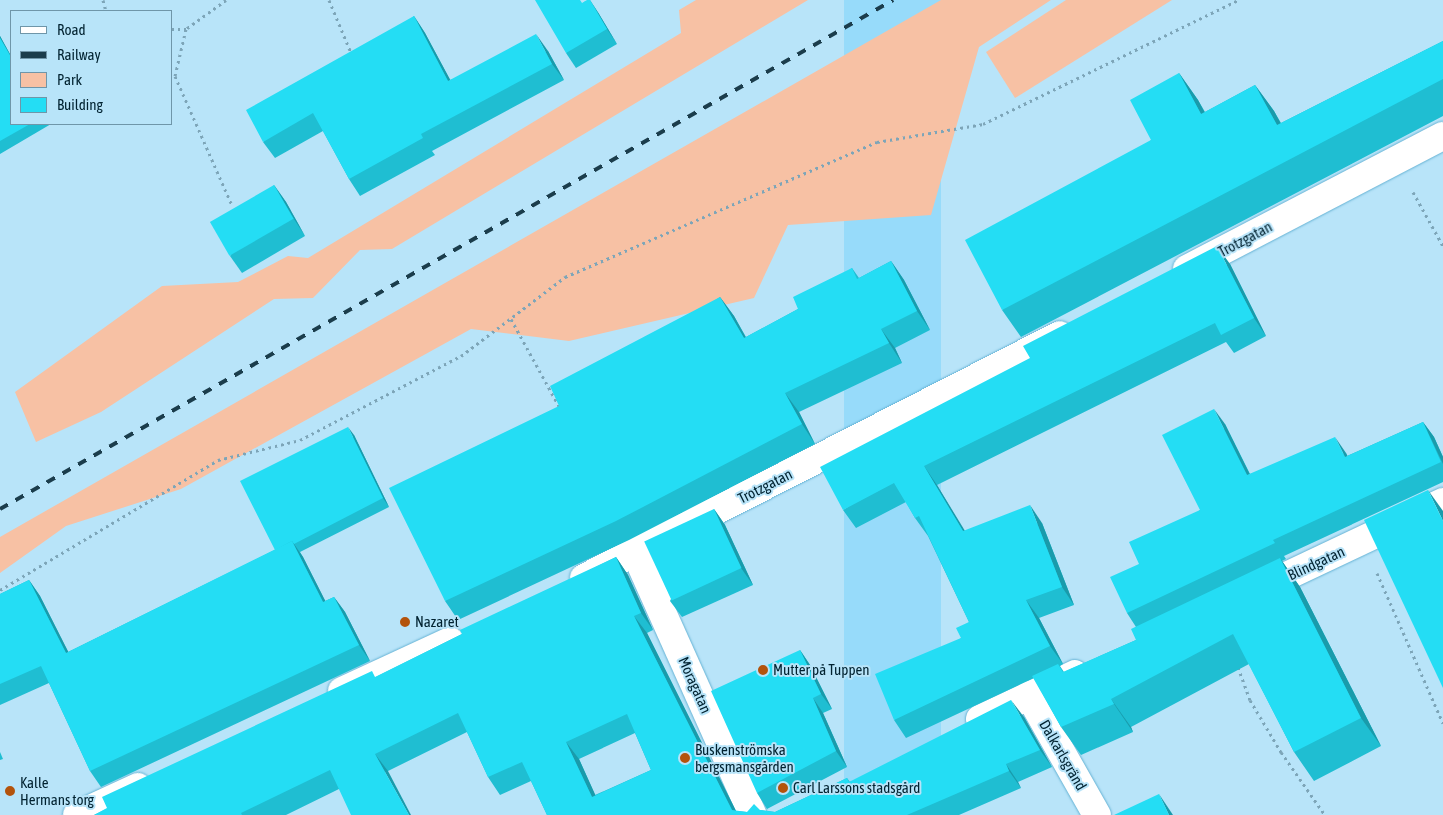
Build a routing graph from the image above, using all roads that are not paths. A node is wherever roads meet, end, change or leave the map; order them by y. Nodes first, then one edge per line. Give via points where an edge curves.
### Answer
1 (1443, 136) edge
2 (1163, 282) edge
3 (1083, 323) edge
4 (1443, 502) edge
5 (636, 554) junction
6 (564, 588) edge
7 (1232, 601) edge
8 (474, 630) edge
9 (1100, 662) edge
10 (1029, 695) junction
11 (320, 701) edge
12 (958, 729) edge
13 (158, 777) edge
14 (77, 815) edge
15 (753, 815) edge
16 (1097, 815) edge

1 - 2 street, Trotzgatan
3 - 5 street, Trotzgatan
4 - 7 street, Blindgatan
5 - 6 street, Trotzgatan
5 - 15 street, Moragatan
8 - 11 street
9 - 10 street
10 - 12 street
10 - 16 street, Dalkarlsgränd
13 - 14 street

